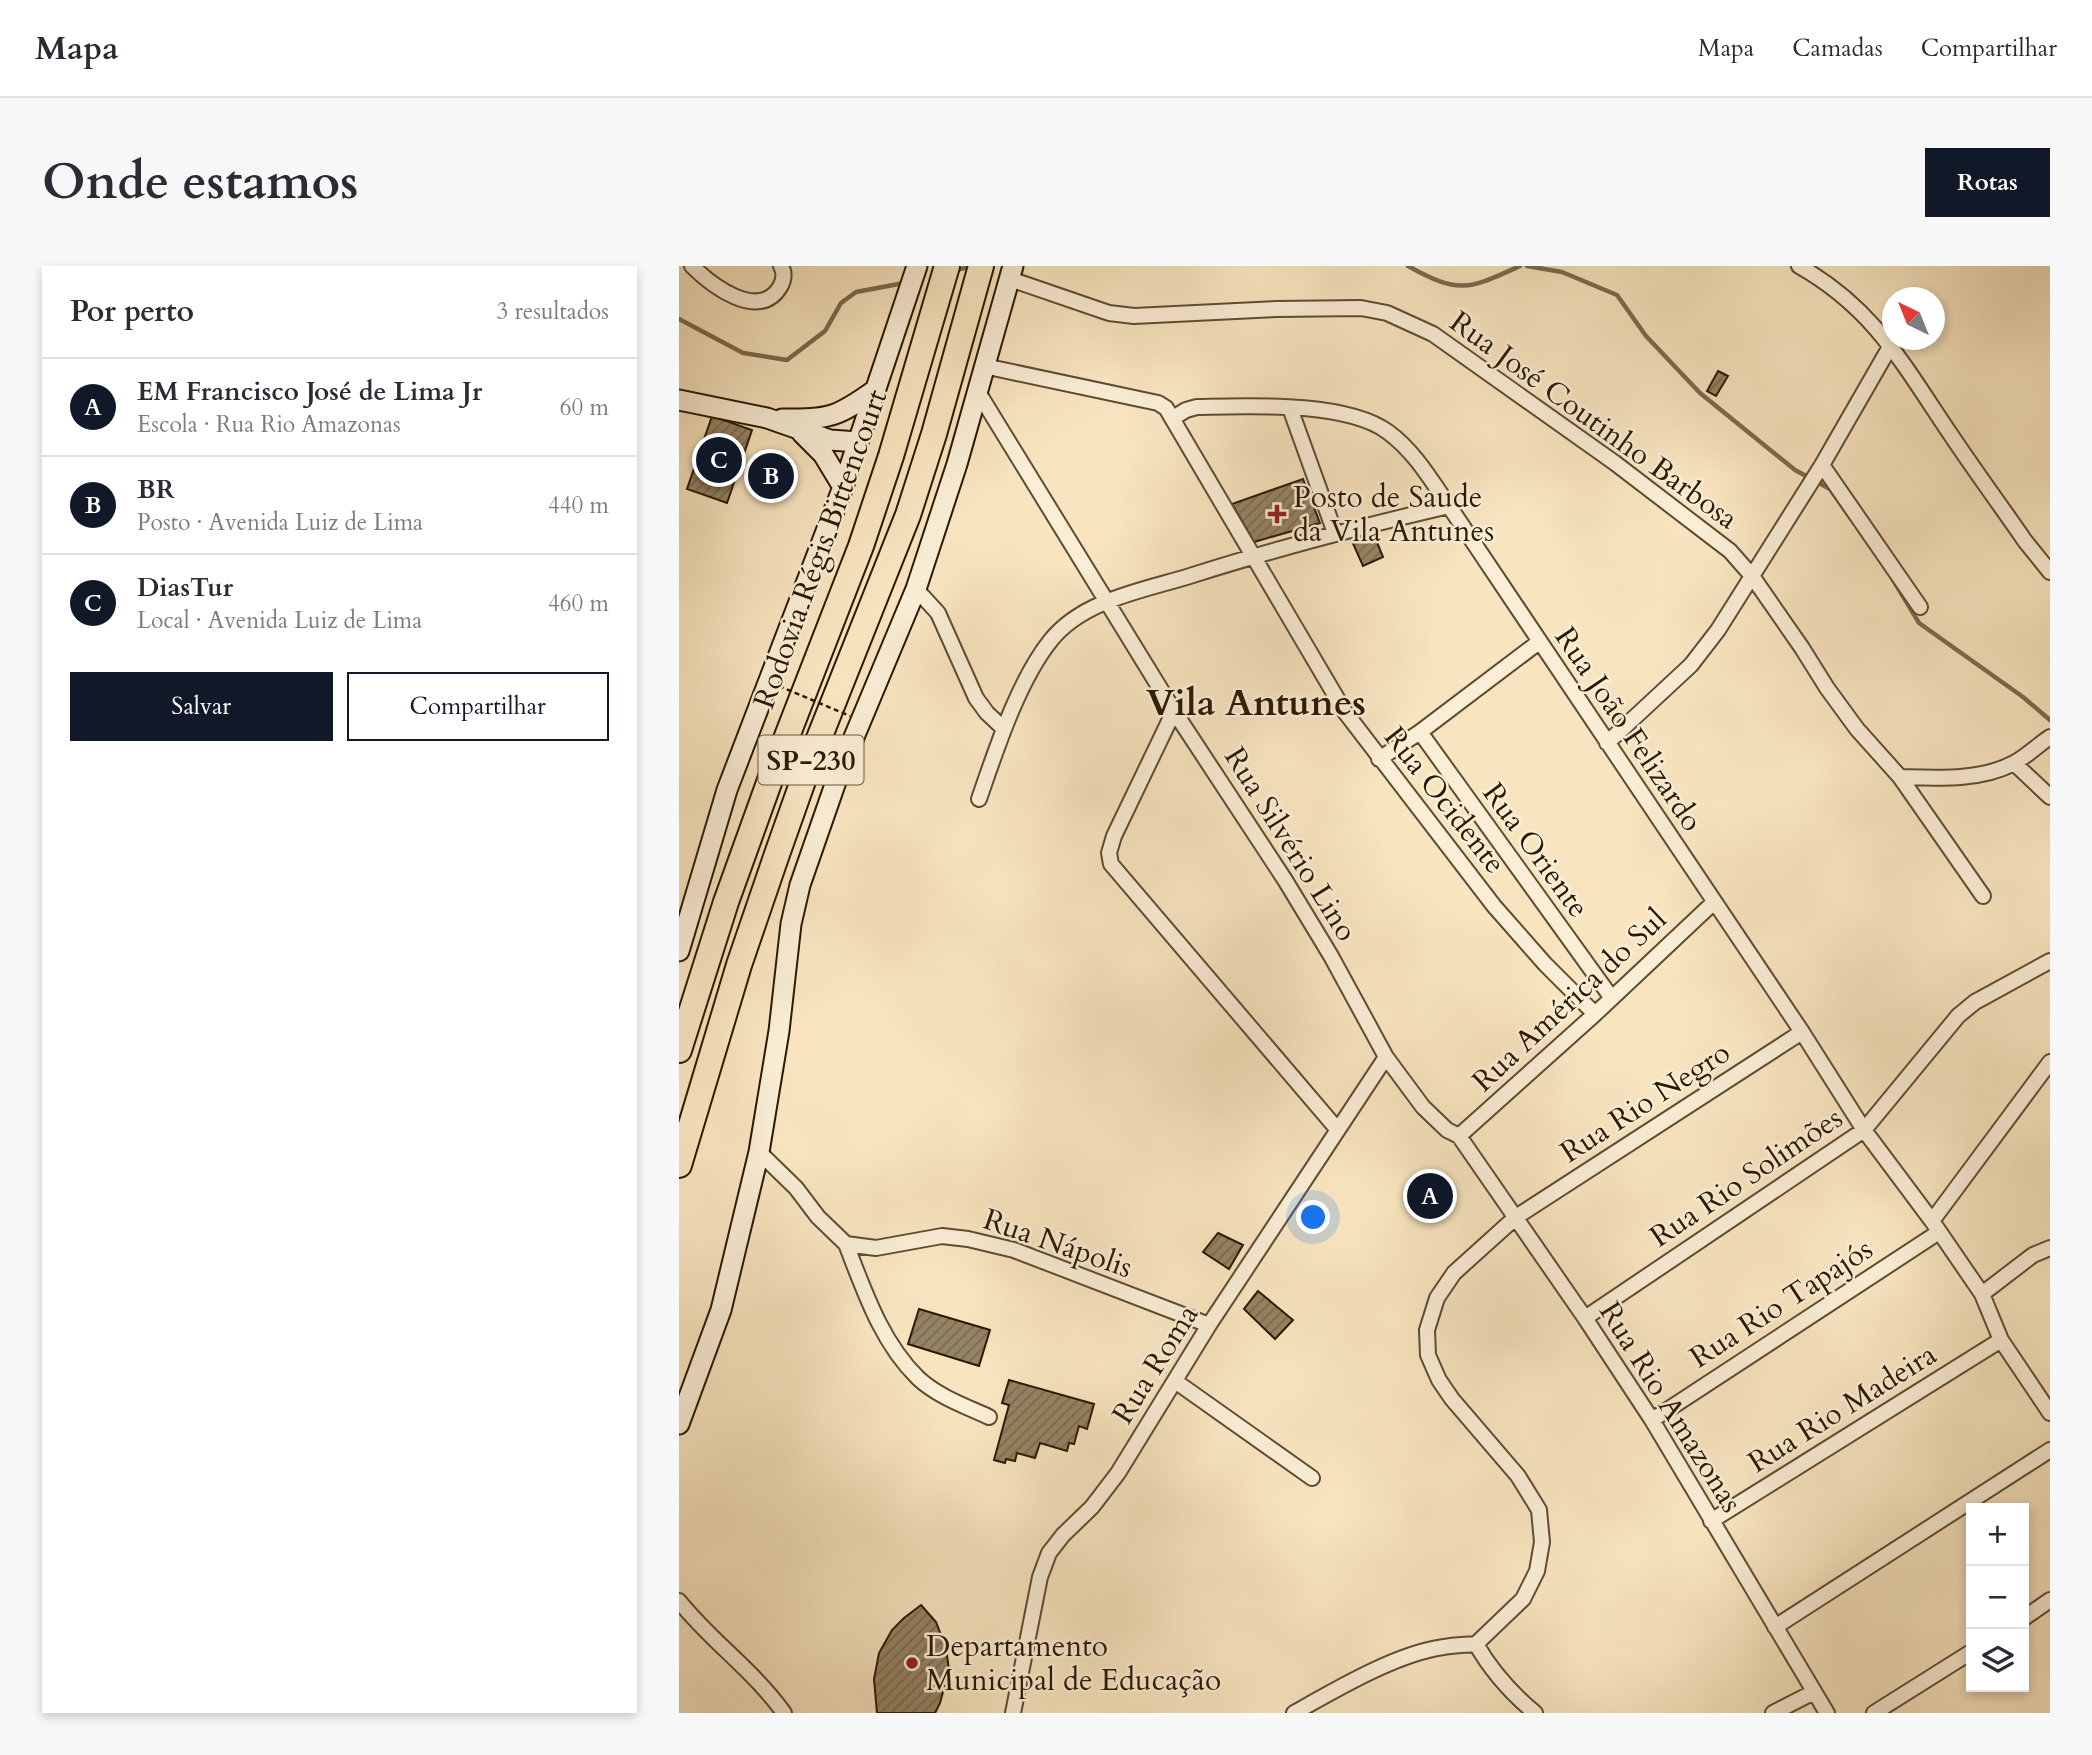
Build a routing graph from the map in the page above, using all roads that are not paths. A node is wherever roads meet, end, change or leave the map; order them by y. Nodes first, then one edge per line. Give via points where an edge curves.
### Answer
1 (692, 266) edge
2 (781, 266) edge
3 (917, 266) edge
4 (947, 266) edge
5 (981, 266) edge
6 (1799, 266) edge
7 (1011, 272) edge
8 (1882, 335) edge
9 (1888, 350) edge
10 (1894, 350) edge
11 (984, 366) junction
12 (875, 390) junction
13 (978, 392) junction
14 (679, 400) edge
15 (1290, 408) junction
16 (767, 418) junction
17 (1173, 418) junction
18 (799, 430) junction
19 (858, 442) junction
20 (1819, 468) junction
21 (843, 487) junction
22 (1450, 506) junction
23 (1335, 533) junction
24 (1253, 556) junction
25 (2050, 572) edge
26 (1752, 576) junction
27 (916, 589) junction
28 (1106, 602) junction
29 (1920, 607) dead end
30 (1539, 642) junction
31 (1174, 711) junction
32 (1004, 729) junction
33 (1420, 732) junction
34 (2050, 737) edge
35 (1607, 743) junction
36 (1379, 759) junction
37 (2014, 763) junction
38 (1900, 777) junction
39 (2050, 797) edge
40 (979, 799) dead end
41 (1983, 896) dead end
42 (1713, 902) junction
43 (679, 951) edge
44 (2050, 961) edge
45 (1611, 997) junction
46 (1595, 1014) junction
47 (1802, 1032) junction
48 (679, 1050) edge
49 (1386, 1057) junction
50 (2049, 1064) edge
51 (1337, 1129) junction
52 (1864, 1130) junction
53 (1459, 1136) junction
54 (759, 1152) junction
55 (679, 1165) edge
56 (1516, 1216) junction
57 (1935, 1226) junction
58 (846, 1244) junction
59 (2050, 1248) edge
60 (1982, 1294) junction
61 (1585, 1318) junction
62 (1209, 1325) junction
63 (2001, 1339) junction
64 (1175, 1381) junction
65 (2050, 1413) edge
66 (989, 1417) dead end
67 (1651, 1420) junction
68 (679, 1424) edge
69 (2050, 1450) edge
70 (1312, 1478) dead end
71 (1711, 1521) junction
72 (2050, 1600) edge
73 (679, 1601) edge
74 (2029, 1615) edge
75 (1775, 1627) junction
76 (1476, 1644) junction
77 (1966, 1654) edge
78 (1814, 1692) junction
79 (784, 1713) edge
80 (1013, 1713) edge
81 (1294, 1713) edge
82 (1535, 1713) edge
83 (1773, 1713) edge
84 (1827, 1713) edge
85 (1874, 1713) edge

1 - 2 street via 729,294 763,300 782,284
3 - 12 street
4 - 48 highway, Rodovia Régis Bittencourt / SP-230 via 861,546 770,780
5 - 55 highway, SP-230 via 908,515 776,857
6 - 8 street via 1862,312
7 - 11 street
7 - 26 street, Rua José Coutinho Barbosa via 1109,313 1134,316 1361,308 1387,313 1433,334 1615,463 1730,551
9 - 20 street
10 - 25 street
11 - 13 street
11 - 17 street via 1158,403
12 - 16 street via 833,416
12 - 19 street
13 - 27 street
13 - 28 street, Rua Silvério Lino
14 - 16 street
15 - 17 street, Rua João Felizardo via 1197,407
15 - 22 street, Rua João Felizardo via 1332,411 1386,430 1406,447
15 - 23 street
16 - 18 street
17 - 24 street, Rua Ocidente
18 - 19 street via 830,440
18 - 21 street via 823,454
19 - 21 street
20 - 26 street
20 - 29 street
21 - 43 street via 727,790
22 - 23 street
22 - 30 street, Rua João Felizardo
23 - 24 street
24 - 28 street
24 - 36 street, Rua Ocidente via 1345,712
26 - 35 street via 1691,665
26 - 38 street, Rua José Coutinho Barbosa via 1857,729
27 - 32 street via 938,613 976,698
27 - 54 street via 839,773 800,885
28 - 31 street, Rua Silvério Lino
28 - 32 street via 1071,621 1052,639
30 - 33 street
30 - 35 street, Rua João Felizardo
31 - 49 street, Rua Silvério Lino via 1298,901
31 - 51 street via 1114,836 1111,864
32 - 40 street
33 - 36 street
33 - 45 street, Rua Oriente
34 - 37 street
35 - 42 street, Rua João Felizardo
36 - 46 street, Rua Ocidente via 1494,906
37 - 38 street via 1973,776
37 - 39 street
38 - 41 street, Rua José Coutinho Barbosa
42 - 45 street, Rua América do Sul
42 - 47 street, Rua João Felizardo
44 - 52 street, Rua Rio Solimões via 1958,1016
45 - 46 street, Rua América do Sul
46 - 53 street, Rua América do Sul
47 - 52 street, Rua João Felizardo
47 - 56 street, Rua Rio Negro
49 - 51 street, Rua Roma
49 - 53 street, Rua Silvério Lino via 1429,1114
50 - 57 street
51 - 62 street, Rua Roma
52 - 57 street, Rua João Felizardo
52 - 61 street, Rua Rio Solimões
53 - 56 street, Rua Rio Amazonas
54 - 58 street
54 - 68 street via 721,1310
56 - 61 street, Rua Rio Amazonas
56 - 76 street, Rua Rio Negro via 1454,1273 1437,1298 1426,1330 1428,1355 1439,1380 1518,1476 1539,1510 1542,1542 1537,1571 1523,1599
57 - 60 street, Rua João Felizardo
57 - 67 street, Rua Rio Tapajós
58 - 62 street, Rua Nápolis via 876,1248 942,1236 968,1239 1014,1250
58 - 66 street via 878,1323 918,1378 941,1395
59 - 60 street via 2033,1255
60 - 63 street, Rua João Felizardo
61 - 67 street, Rua Rio Amazonas
62 - 64 street, Rua Roma
63 - 65 street, Rua João Felizardo
63 - 71 street, Rua Rio Madeira
64 - 70 street
64 - 80 street, Rua Roma via 1112,1482 1049,1553 1039,1577
67 - 71 street, Rua Rio Amazonas
69 - 75 street
71 - 75 street, Rua Rio Amazonas
72 - 74 street
73 - 79 street
75 - 78 street, Rua Rio Amazonas
76 - 81 street via 1441,1647 1403,1659 1350,1681
76 - 82 street via 1489,1667
77 - 85 street
78 - 83 street
78 - 84 street, Rua Rio Amazonas

